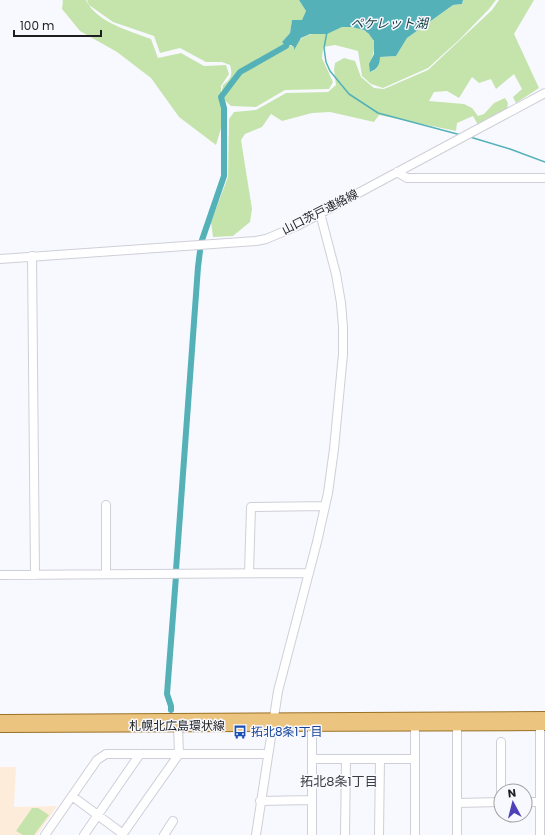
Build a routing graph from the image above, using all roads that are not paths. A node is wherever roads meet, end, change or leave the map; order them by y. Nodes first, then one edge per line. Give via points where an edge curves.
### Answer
1 (545, 93) edge
2 (397, 172) junction
3 (545, 178) edge
4 (320, 213) junction
5 (32, 256) junction
6 (0, 259) edge
7 (106, 505) dead end
8 (325, 506) junction
9 (308, 572) junction
10 (249, 573) junction
11 (106, 574) junction
12 (0, 575) edge
13 (35, 575) junction
14 (0, 720) edge
15 (415, 721) junction
16 (273, 722) junction
17 (543, 722) edge
18 (457, 725) junction
19 (178, 726) junction
20 (312, 726) junction
21 (0, 727) edge
22 (501, 742) dead end
23 (140, 754) junction
24 (179, 754) junction
25 (268, 754) junction
26 (312, 759) junction
27 (346, 759) junction
28 (380, 759) junction
29 (415, 759) junction
30 (501, 783) edge
31 (72, 796) junction
32 (312, 800) junction
33 (260, 801) junction
34 (457, 802) junction
35 (493, 802) edge
36 (533, 802) edge
37 (540, 802) junction
38 (98, 815) junction
39 (173, 821) dead end
40 (123, 834) edge
41 (45, 835) edge
42 (84, 835) edge
43 (166, 835) edge
44 (256, 835) edge
45 (312, 835) edge
46 (346, 835) edge
47 (379, 835) edge
48 (415, 835) edge
49 (457, 835) edge
50 (540, 835) edge

1 - 2 street, 山口茨戸連絡線
2 - 3 street via 407,178
2 - 4 street, 山口茨戸連絡線
4 - 5 street, 山口茨戸連絡線 via 297,226 256,241
4 - 8 street via 336,274 343,327 334,449
5 - 6 street, 山口茨戸連絡線
5 - 13 street
7 - 11 street
8 - 9 street
8 - 10 street via 251,507
9 - 10 street
9 - 16 street via 278,691
10 - 11 street
11 - 13 street
12 - 13 street
14 - 16 main road, 札幌北広島環状線
15 - 16 main road, 札幌北広島環状線
15 - 17 main road, 札幌北広島環状線
15 - 18 main road, 札幌北広島環状線
15 - 20 main road, 札幌北広島環状線
15 - 29 street
16 - 19 main road, 札幌北広島環状線
16 - 20 main road, 札幌北広島環状線
16 - 25 street
17 - 18 main road, 札幌北広島環状線
17 - 37 street
18 - 34 street
19 - 21 main road, 札幌北広島環状線
19 - 24 street
20 - 26 street
22 - 30 street
23 - 24 street
23 - 31 street via 106,754 97,760
23 - 38 street
24 - 25 street
24 - 40 street
25 - 33 street
26 - 27 street
26 - 32 street
27 - 28 street
27 - 46 street
28 - 29 street
28 - 47 street
29 - 48 street
31 - 38 street
31 - 41 street
32 - 33 street
32 - 45 street
33 - 44 street
34 - 35 street
34 - 49 street
36 - 37 street
37 - 50 street
38 - 40 street
38 - 42 street
39 - 43 street

